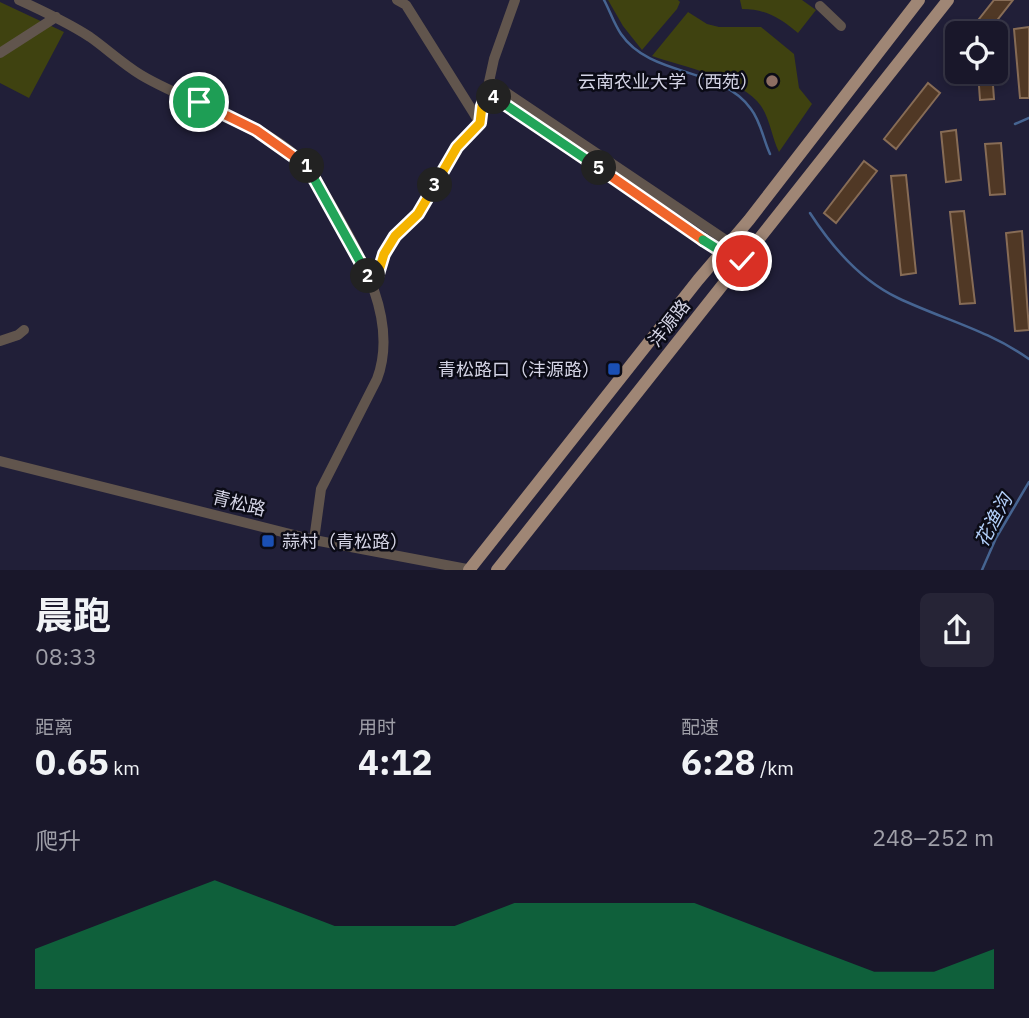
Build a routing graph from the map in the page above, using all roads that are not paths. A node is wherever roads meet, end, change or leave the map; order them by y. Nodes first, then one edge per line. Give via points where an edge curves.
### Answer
1 (19, 0) edge
2 (397, 0) edge
3 (515, 0) edge
4 (919, 0) edge
5 (948, 0) edge
6 (820, 6) dead end
7 (56, 17) junction
8 (841, 26) dead end
9 (0, 53) edge
10 (489, 88) junction
11 (480, 123) junction
12 (726, 248) junction
13 (742, 261) junction
14 (698, 280) junction
15 (370, 283) junction
16 (714, 293) junction
17 (24, 330) dead end
18 (0, 341) edge
19 (0, 461) edge
20 (314, 540) junction
21 (470, 570) edge
22 (497, 570) edge

1 - 7 street
2 - 11 street via 406,5
3 - 10 street
4 - 12 main road, 沣源路
5 - 13 main road, 沣源路
6 - 8 street
7 - 9 street
7 - 15 street via 142,75 256,130 305,162
10 - 11 street
10 - 12 street via 492,83
11 - 15 street via 457,147 418,214 395,236
12 - 13 main road via 728,262
12 - 14 main road, 沣源路
13 - 16 main road, 沣源路
14 - 16 main road via 712,279
14 - 21 main road, 沣源路
15 - 20 street via 381,319 383,363 321,489
16 - 22 main road, 沣源路
17 - 18 street
19 - 20 street, 青松路
20 - 21 street, 青松路

